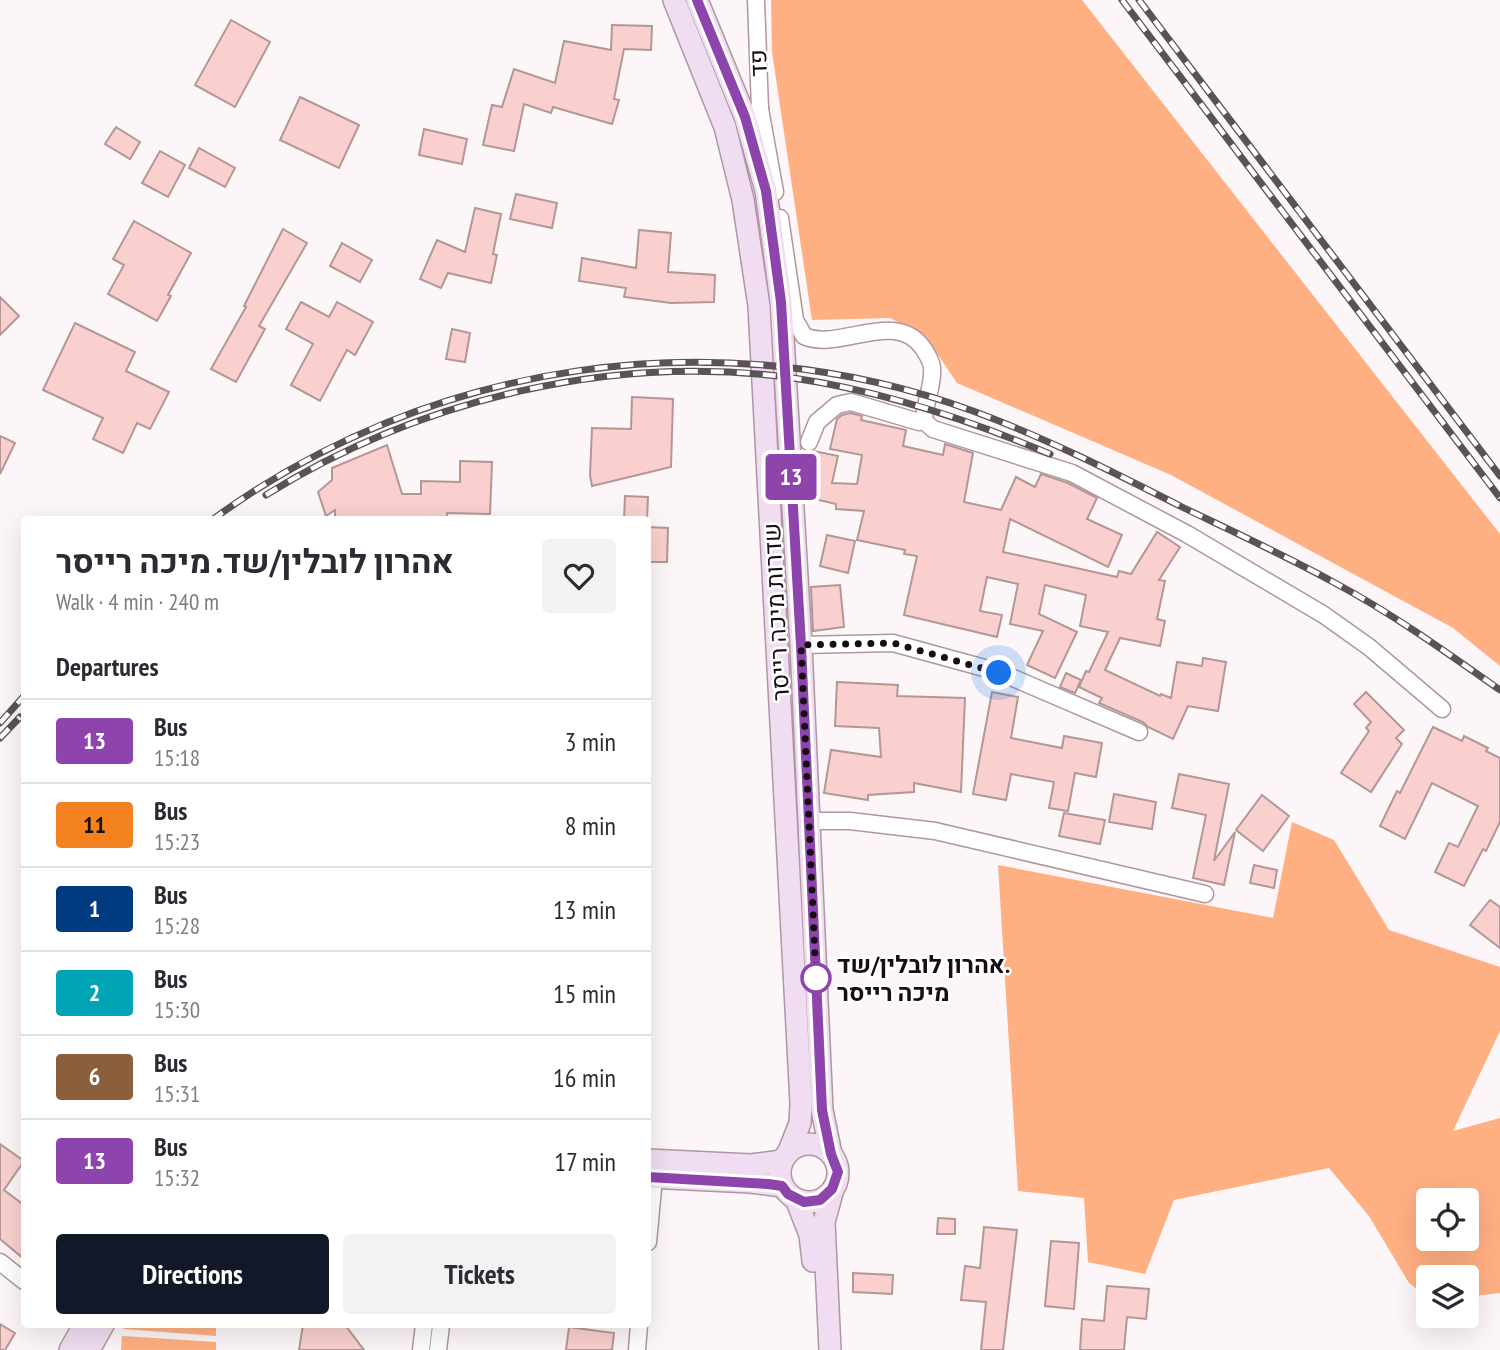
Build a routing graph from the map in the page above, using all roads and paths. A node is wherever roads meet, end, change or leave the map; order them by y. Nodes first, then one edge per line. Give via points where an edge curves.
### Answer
1 (674, 0) edge
2 (697, 0) edge
3 (756, 0) edge
4 (753, 113) junction
5 (924, 421) junction
6 (809, 442) dead end
7 (801, 645) junction
8 (1442, 709) dead end
9 (1139, 732) dead end
10 (809, 821) junction
11 (1205, 894) dead end
12 (831, 1154) junction
13 (786, 1156) junction
14 (651, 1169) edge
15 (832, 1189) junction
16 (789, 1192) junction
17 (0, 1262) edge
18 (21, 1278) edge
19 (424, 1328) edge
20 (441, 1328) edge
21 (639, 1328) edge
22 (92, 1332) edge
23 (70, 1350) edge
24 (421, 1350) edge
25 (438, 1350) edge
26 (637, 1350) edge
27 (818, 1350) edge
28 (830, 1350) edge

1 - 13 street, שדרות מיכה רייסר via 724,127 743,200 759,306 801,1102 800,1123
2 - 4 street, שדרות מיכה רייסר
3 - 4 street, פד
4 - 5 street, פד via 800,330 804,336 820,340 896,332 920,343 932,365
4 - 7 street, שדרות מיכה רייסר via 781,302
5 - 6 street via 851,402 836,404 817,422
5 - 8 street via 933,429 1072,473 1187,534 1324,615
7 - 9 street via 893,643 999,673
7 - 10 street, שדרות מיכה רייסר
10 - 11 street via 935,831
10 - 12 street, שדרות מיכה רייסר via 822,1110
12 - 13 street via 806,1144
12 - 15 street via 838,1172
13 - 14 street via 751,1166
13 - 16 street via 780,1169
14 - 16 street
15 - 16 street via 812,1202
15 - 28 street via 824,1222
16 - 27 street via 810,1235
17 - 18 street
19 - 24 street
20 - 25 street
21 - 26 street
22 - 23 street

